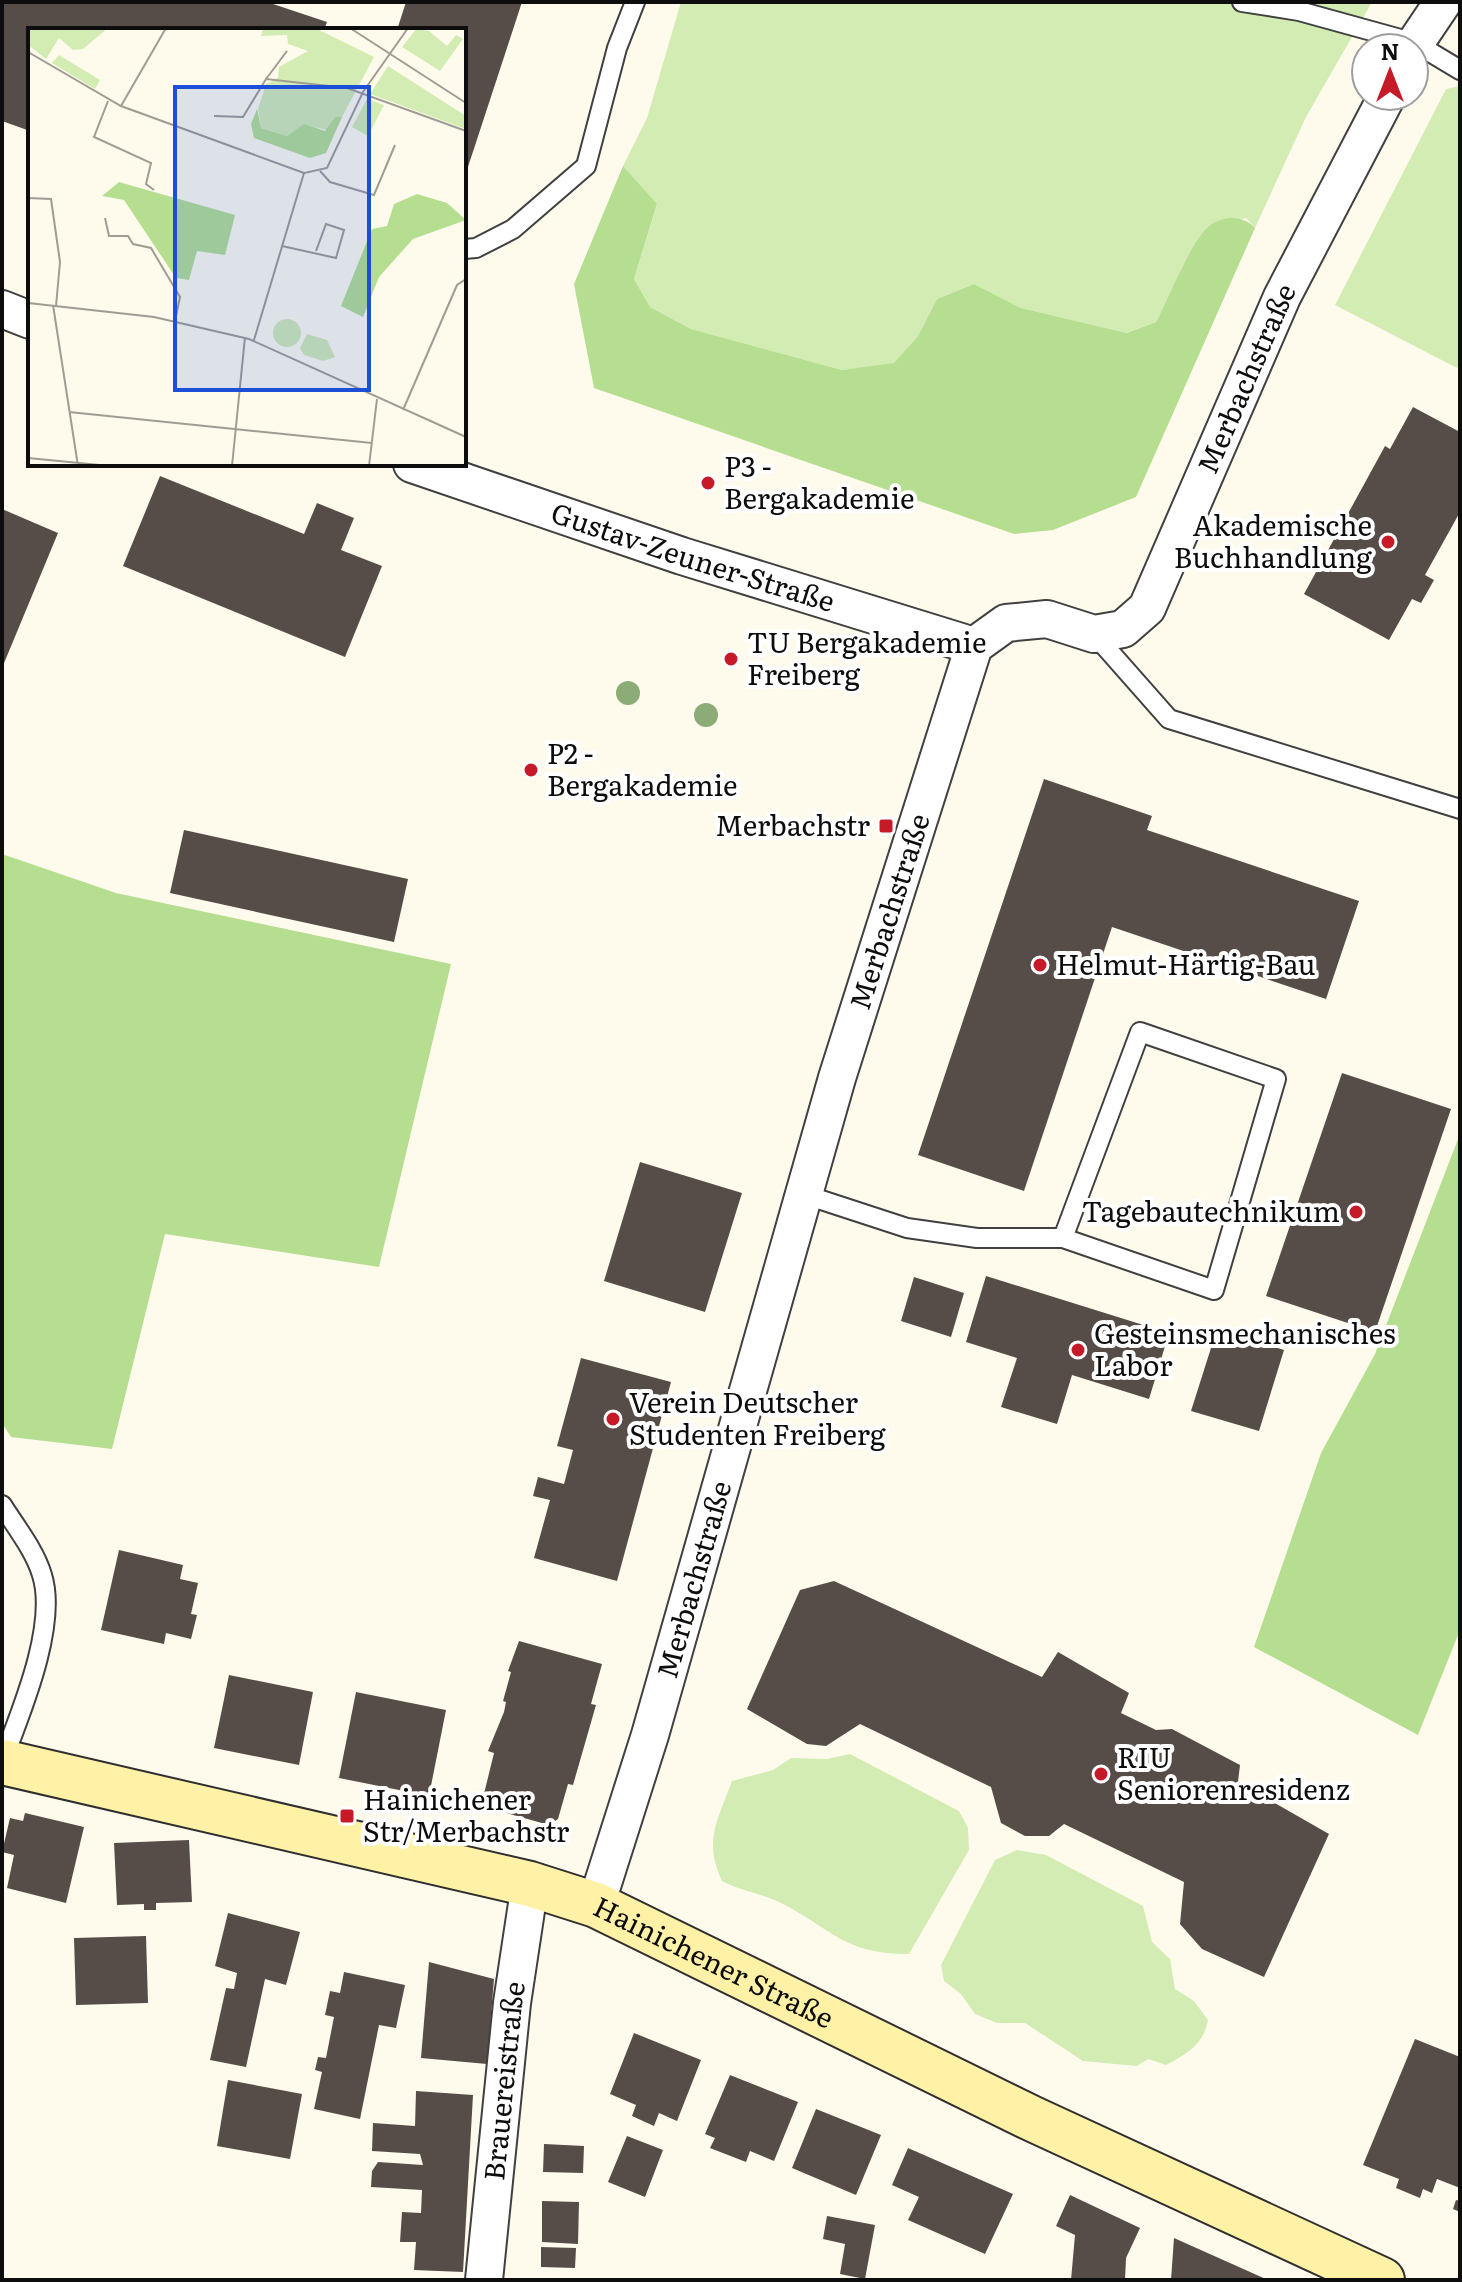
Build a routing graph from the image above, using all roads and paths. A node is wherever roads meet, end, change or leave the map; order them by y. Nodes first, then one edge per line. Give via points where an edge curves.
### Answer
1 (635, 2) edge
2 (1242, 2) edge
3 (1443, 2) edge
4 (1369, 32) edge
5 (1422, 32) edge
6 (1430, 54) edge
7 (1460, 70) edge
8 (1379, 112) edge
9 (466, 249) edge
10 (2, 309) edge
11 (28, 319) edge
12 (418, 466) edge
13 (1094, 634) junction
14 (974, 646) junction
15 (1460, 809) edge
16 (806, 1195) junction
17 (1063, 1238) junction
18 (2, 1505) edge
19 (2, 1762) edge
20 (530, 1884) junction
21 (596, 1905) junction
22 (484, 2280) edge
23 (1382, 2280) edge

1 - 9 lane via 617,48 586,166 513,229
2 - 4 lane via 1299,11
3 - 5 street
6 - 7 lane
8 - 13 street, Merbachstraße via 1282,297 1147,608 1123,629
10 - 11 street
12 - 14 street, Gustav-Zeuner-Straße via 682,556
13 - 14 street via 1047,619 1006,623
13 - 15 lane via 1169,719
14 - 16 street, Merbachstraße via 837,1078
16 - 17 lane via 907,1228 977,1238
16 - 21 street, Merbachstraße
17 - 17 lane via 1214,1290 1276,1079 1140,1032
18 - 19 lane, Hainichener Straße via 38,1565 45,1588 32,1676
19 - 20 main road, Hainichener Straße
20 - 21 main road, Hainichener Straße
20 - 22 street, Brauereistraße via 512,2003
21 - 23 main road, Hainichener Straße via 1033,2119

